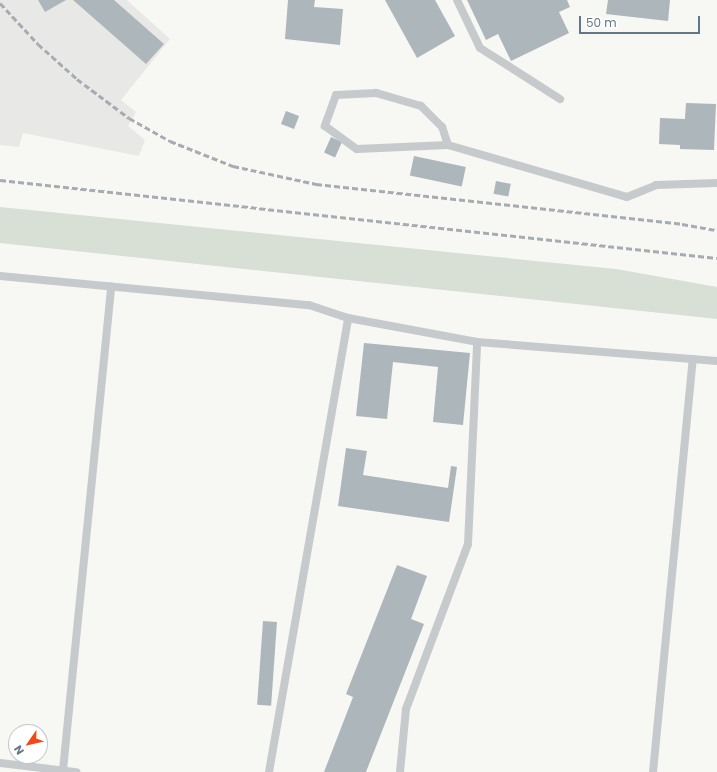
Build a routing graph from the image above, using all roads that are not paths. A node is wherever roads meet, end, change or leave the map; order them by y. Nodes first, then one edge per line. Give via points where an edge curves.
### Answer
1 (457, 0) edge
2 (560, 99) dead end
3 (448, 146) junction
4 (717, 183) edge
5 (0, 276) edge
6 (111, 286) junction
7 (348, 318) junction
8 (477, 342) junction
9 (693, 359) junction
10 (717, 361) edge
11 (0, 763) edge
12 (63, 770) junction
13 (76, 772) edge
14 (269, 772) edge
15 (400, 772) edge
16 (653, 772) edge

1 - 2 lane via 480,48
3 - 3 lane via 357,149 325,126 336,95 376,93 421,106 442,127
3 - 4 lane via 627,197 656,185
5 - 6 lane
6 - 7 lane via 310,305
6 - 12 lane
7 - 8 lane
7 - 14 lane
8 - 9 lane
8 - 15 lane via 468,544 406,709
9 - 10 lane
9 - 16 lane
11 - 12 lane
12 - 13 lane

